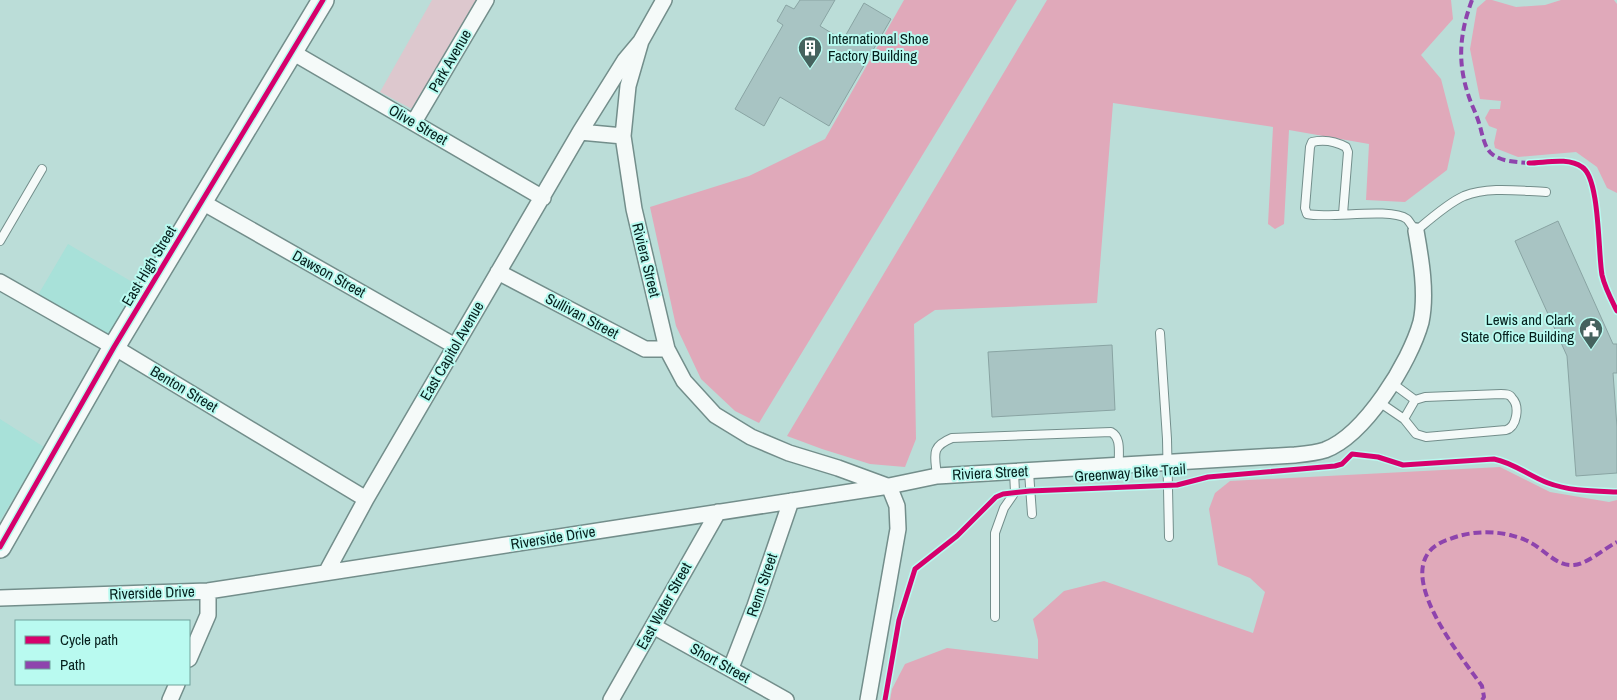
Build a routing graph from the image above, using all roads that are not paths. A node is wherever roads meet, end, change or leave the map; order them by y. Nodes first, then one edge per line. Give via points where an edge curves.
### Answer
1 (323, 0) edge
2 (486, 0) edge
3 (664, 0) edge
4 (641, 40) junction
5 (292, 52) junction
6 (414, 122) junction
7 (580, 132) junction
8 (623, 136) junction
9 (42, 169) dead end
10 (1546, 192) dead end
11 (542, 198) junction
12 (202, 202) junction
13 (1343, 214) junction
14 (1416, 232) junction
15 (0, 241) edge
16 (498, 272) junction
17 (0, 282) edge
18 (1160, 333) dead end
19 (455, 346) junction
20 (114, 347) junction
21 (668, 349) junction
22 (1392, 383) junction
23 (1415, 400) junction
24 (1379, 402) junction
25 (1404, 419) junction
26 (1167, 462) junction
27 (1118, 464) junction
28 (1022, 472) junction
29 (937, 476) junction
30 (889, 486) junction
31 (366, 498) junction
32 (791, 501) junction
33 (718, 512) junction
34 (1032, 514) dead end
35 (1169, 537) dead end
36 (0, 547) edge
37 (327, 571) junction
38 (208, 591) junction
39 (0, 598) edge
40 (995, 617) dead end
41 (653, 626) junction
42 (190, 657) edge
43 (731, 668) junction
44 (177, 685) edge
45 (170, 700) edge
46 (610, 700) edge
47 (786, 700) edge
48 (868, 700) edge

1 - 5 main road, East High Street
2 - 6 street, Park Avenue
3 - 4 street, East Capitol Avenue
4 - 7 street, East Capitol Avenue
4 - 8 street, East Capitol Avenue via 628,86
5 - 6 street, Olive Street
5 - 12 main road, East High Street
6 - 11 street, Olive Street
7 - 8 street
7 - 11 street, East Capitol Avenue
8 - 21 street, Riviera Street via 634,209
9 - 15 lane
10 - 14 lane via 1484,191 1463,197
11 - 16 street, East Capitol Avenue
12 - 19 street, Dawson Street
12 - 20 main road, East High Street
13 - 13 lane via 1307,214 1312,142 1336,142 1346,147
13 - 14 lane via 1392,215 1406,219
14 - 22 street, Riviera Street via 1424,279 1421,321 1408,358
16 - 19 street, East Capitol Avenue
16 - 21 street, Sullivan Street via 645,349
17 - 20 street, Benton Street
18 - 26 lane
19 - 31 street, East Capitol Avenue
20 - 31 street, Benton Street
20 - 36 main road, East High Street
21 - 30 street, Riviera Street via 684,381 715,414 752,437
22 - 23 lane
22 - 24 street, Riviera Street
23 - 25 lane
23 - 25 lane via 1501,394 1512,397 1516,415 1511,429 1426,437 1416,434
24 - 25 lane
24 - 26 street, Riviera Street via 1351,433 1325,450 1295,455
26 - 27 street, Riviera Street
26 - 35 lane
27 - 28 street, Riviera Street
27 - 29 lane via 1118,440 1111,432 952,438 940,443 935,452
28 - 29 street, Riviera Street
28 - 34 lane
28 - 40 lane via 995,533
29 - 30 street, Riviera Street
30 - 32 street, Riverside Drive
30 - 48 street via 897,506 898,529
31 - 37 street, East Capitol Avenue
32 - 33 street, Riverside Drive
32 - 43 street, Renn Street
33 - 37 street, Riverside Drive
33 - 41 street, East Water Street
37 - 38 street, Riverside Drive
38 - 39 street, Riverside Drive
38 - 42 street via 208,615
41 - 43 street, Short Street
41 - 46 street, East Water Street
43 - 47 street, Short Street
44 - 45 street

